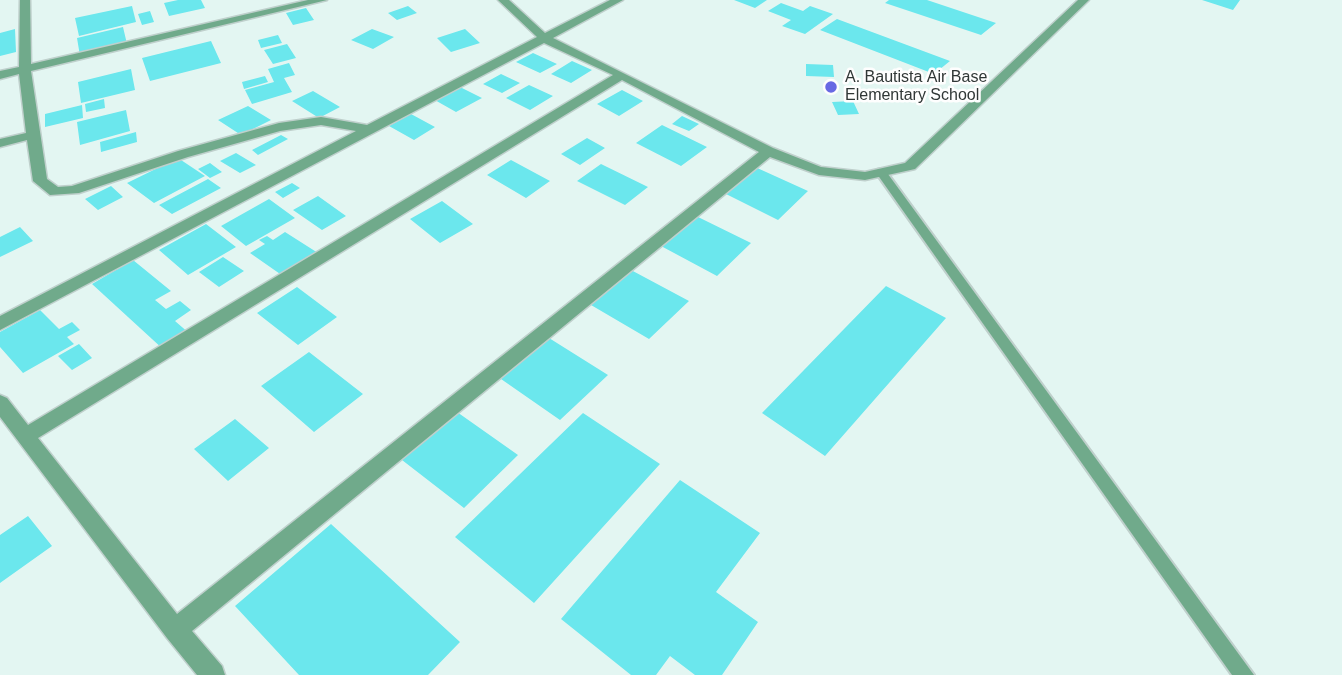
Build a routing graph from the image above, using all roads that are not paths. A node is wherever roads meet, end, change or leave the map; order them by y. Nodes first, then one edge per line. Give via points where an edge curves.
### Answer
1 (25, 0) edge
2 (322, 0) edge
3 (503, 0) edge
4 (618, 0) edge
5 (1084, 0) edge
6 (544, 38) junction
7 (24, 70) junction
8 (0, 75) edge
9 (622, 75) junction
10 (370, 130) junction
11 (32, 135) junction
12 (0, 143) edge
13 (768, 151) junction
14 (881, 173) junction
15 (0, 324) edge
16 (0, 403) edge
17 (27, 435) junction
18 (175, 630) junction
19 (213, 675) edge
20 (1244, 675) edge

1 - 7 street
2 - 7 street
3 - 6 street
4 - 6 street
5 - 14 street via 910,166
6 - 9 street
6 - 10 street
7 - 8 street
7 - 11 street
9 - 13 street
9 - 17 street
10 - 11 street via 303,122 55,192 40,181
10 - 15 street
11 - 12 street
13 - 14 street via 819,171 865,176
13 - 18 street
14 - 20 lane
16 - 17 street
17 - 18 street
18 - 19 street

